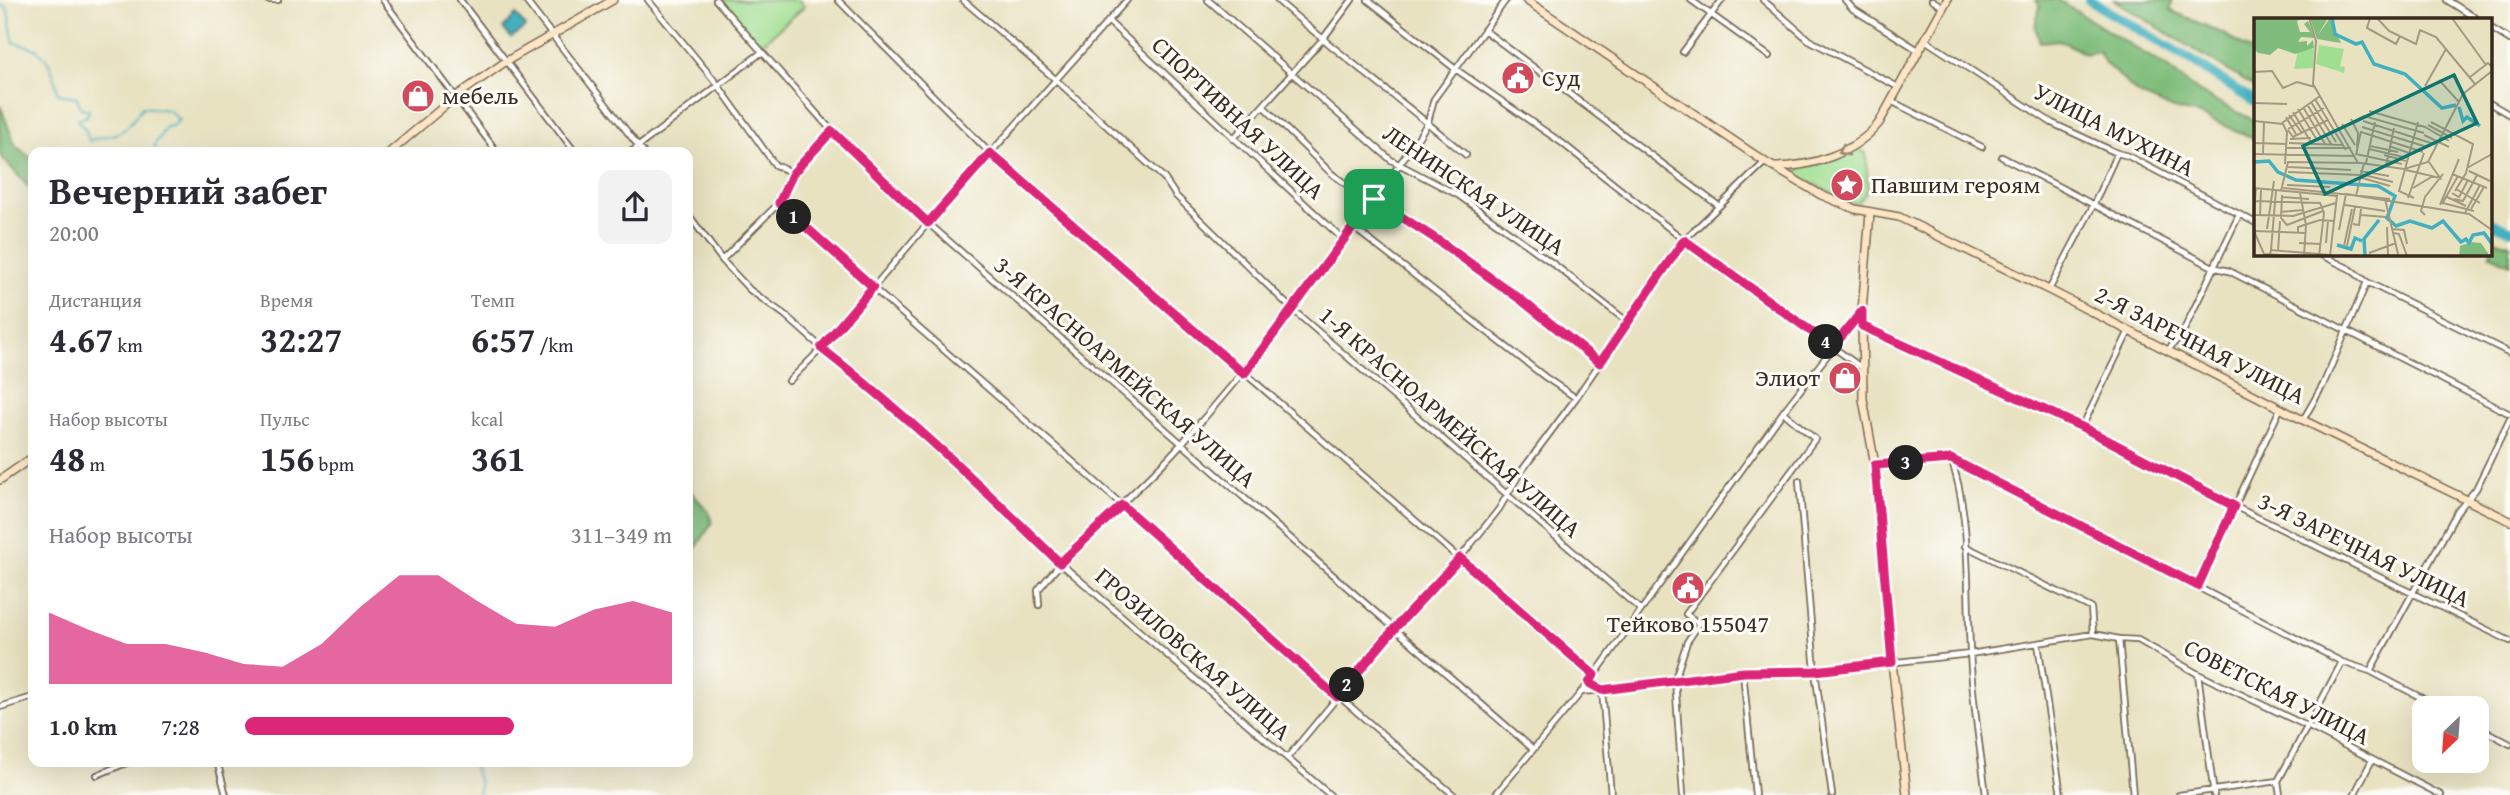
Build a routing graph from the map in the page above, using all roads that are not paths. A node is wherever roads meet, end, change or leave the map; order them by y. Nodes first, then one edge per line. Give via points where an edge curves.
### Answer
1 (268, 0) edge
2 (278, 0) edge
3 (383, 0) edge
4 (460, 0) edge
5 (526, 0) edge
6 (613, 0) edge
7 (648, 0) edge
8 (716, 0) edge
9 (838, 0) edge
10 (963, 0) edge
11 (1127, 0) edge
12 (1209, 0) edge
13 (1277, 0) edge
14 (1352, 0) edge
15 (1368, 0) edge
16 (1506, 0) edge
17 (1526, 0) edge
18 (1691, 0) edge
19 (1722, 0) edge
20 (1763, 0) edge
21 (1845, 0) edge
22 (1932, 0) edge
23 (2447, 0) edge
24 (1945, 4) edge
25 (1710, 14) junction
26 (2475, 18) edge
27 (1108, 21) junction
28 (2492, 29) edge
29 (1484, 30) junction
30 (551, 35) junction
31 (1322, 40) junction
32 (1924, 40) junction
33 (2510, 40) edge
34 (1918, 50) junction
35 (762, 52) junction
36 (1684, 52) dead end
37 (1769, 56) dead end
38 (505, 62) junction
39 (1454, 68) junction
40 (1293, 74) junction
41 (1055, 79) junction
42 (718, 85) junction
43 (1899, 88) junction
44 (456, 97) junction
45 (1891, 101) junction
46 (2492, 105) edge
47 (1263, 106) junction
48 (2510, 115) edge
49 (1428, 122) junction
50 (832, 131) junction
51 (1233, 139) junction
52 (639, 146) joint
53 (396, 147) edge
54 (493, 147) edge
55 (572, 147) edge
56 (1982, 147) dead end
57 (990, 153) junction
58 (2117, 153) junction
59 (1466, 155) dead end
60 (2002, 157) dead end
61 (1765, 162) junction
62 (1400, 164) junction
63 (1800, 164) junction
64 (1773, 167) junction
65 (793, 173) junction
66 (1791, 178) junction
67 (1374, 199) junction
68 (779, 203) junction
69 (2094, 204) junction
70 (1719, 206) junction
71 (1870, 213) junction
72 (2239, 215) junction
73 (693, 221) edge
74 (2254, 222) edge
75 (928, 223) junction
76 (1354, 228) junction
77 (1684, 240) junction
78 (1345, 241) junction
79 (2323, 256) edge
80 (722, 261) junction
81 (2213, 267) junction
82 (2367, 282) junction
83 (873, 287) junction
84 (2049, 290) junction
85 (1293, 310) junction
86 (1862, 311) junction
87 (1629, 323) junction
88 (1862, 326) junction
89 (2130, 330) junction
90 (2346, 332) junction
91 (1833, 347) junction
92 (821, 348) junction
93 (2168, 350) junction
94 (2510, 353) edge
95 (1600, 363) junction
96 (1863, 369) junction
97 (1244, 374) junction
98 (789, 381) dead end
99 (1576, 398) junction
100 (2280, 408) junction
101 (1783, 412) junction
102 (2510, 416) edge
103 (2303, 420) junction
104 (2082, 427) junction
105 (1181, 445) junction
106 (1951, 459) junction
107 (28, 460) edge
108 (1875, 465) junction
109 (0, 480) edge
110 (1800, 481) dead end
111 (1507, 494) junction
112 (2467, 500) junction
113 (1122, 505) junction
114 (2234, 506) junction
115 (2510, 521) edge
116 (1965, 546) junction
117 (1460, 558) junction
118 (1060, 563) junction
119 (2198, 586) junction
120 (2414, 592) junction
121 (1039, 605) dead end
122 (1641, 610) junction
123 (1395, 628) junction
124 (2093, 634) junction
125 (2119, 639) junction
126 (2510, 641) edge
127 (2038, 644) junction
128 (1970, 654) junction
129 (1892, 662) junction
130 (2342, 662) junction
131 (1815, 671) junction
132 (2370, 671) junction
133 (1744, 672) junction
134 (2198, 674) junction
135 (1594, 675) junction
136 (1675, 679) junction
137 (1589, 683) junction
138 (1602, 690) junction
139 (1580, 692) junction
140 (2418, 696) edge
141 (1337, 697) junction
142 (28, 699) edge
143 (0, 707) edge
144 (2309, 726) junction
145 (2489, 733) edge
146 (2510, 744) edge
147 (1532, 749) junction
148 (1287, 758) junction
149 (2372, 760) junction
150 (116, 767) edge
151 (219, 767) edge
152 (97, 775) dead end
153 (2278, 781) junction
154 (2214, 793) edge
155 (226, 795) edge
156 (1330, 795) edge
157 (1454, 795) edge
158 (1495, 795) edge
159 (1611, 795) edge
160 (1683, 795) edge
161 (1755, 795) edge
162 (1832, 795) edge
163 (1907, 795) edge
164 (1986, 795) edge
165 (2061, 795) edge
166 (2133, 795) edge
167 (2179, 795) edge
168 (2280, 795) edge
169 (2354, 795) edge
170 (2441, 795) edge

1 - 2 street
3 - 44 street
4 - 38 street
5 - 30 street
6 - 30 main road
7 - 42 street
8 - 35 street, 3-Я КРАСНОАРМЕЙСКАЯ УЛИЦА
9 - 57 street
10 - 41 street, 1-Я КРАСНОАРМЕЙСКАЯ УЛИЦА
11 - 27 street
12 - 40 street, ЛЕНИНСКАЯ УЛИЦА
13 - 31 street
14 - 31 street
15 - 39 street
16 - 29 street
17 - 61 main road, 2-Я ЗАРЕЧНАЯ УЛИЦА
18 - 25 street
19 - 25 street
20 - 43 street via 1809,40
21 - 34 street via 1862,16
22 - 24 street
23 - 26 street
24 - 32 main road
25 - 36 street
25 - 37 street
27 - 41 street
27 - 51 street, СПОРТИВНАЯ УЛИЦА
28 - 33 street
29 - 39 street
29 - 70 street
30 - 38 main road
30 - 52 street
31 - 40 street
31 - 49 street
32 - 34 main road
32 - 58 street, УЛИЦА МУХИНА via 2052,123
34 - 43 main road
35 - 42 street
35 - 50 street, 3-Я КРАСНОАРМЕЙСКАЯ УЛИЦА
38 - 44 main road
38 - 55 street
39 - 49 street via 1434,99
39 - 77 street via 1562,143
40 - 47 street
40 - 62 street, ЛЕНИНСКАЯ УЛИЦА
41 - 57 street
41 - 85 street, 1-Я КРАСНОАРМЕЙСКАЯ УЛИЦА via 1164,178
42 - 52 street
42 - 65 street via 775,165
43 - 45 main road
44 - 53 main road
44 - 54 street
45 - 56 street
45 -> 63 main road via 1869,136 1835,155
46 - 48 street
47 - 51 street
47 - 67 street via 1332,174
49 - 59 street
49 - 62 street
50 - 65 street
50 - 75 street, 3-Я КРАСНОАРМЕЙСКАЯ УЛИЦА
51 - 78 street, СПОРТИВНАЯ УЛИЦА
57 - 75 street
57 - 97 street
58 - 69 street
58 - 72 street, УЛИЦА МУХИНА
60 - 69 street
61 - 64 main road, 2-Я ЗАРЕЧНАЯ УЛИЦА
61 - 70 street
62 - 67 street
62 - 87 street, ЛЕНИНСКАЯ УЛИЦА via 1500,223
63 - 64 main road
63 - 66 main road
64 - 66 main road, 2-Я ЗАРЕЧНАЯ УЛИЦА
65 - 68 street
66 - 71 main road, 2-Я ЗАРЕЧНАЯ УЛИЦА
67 - 76 street
67 - 95 street via 1510,292
68 - 80 street
68 - 83 street
69 - 81 street
69 - 84 street
70 - 77 street
71 - 84 main road, 2-Я ЗАРЕЧНАЯ УЛИЦА via 1899,217
71 - 86 main road
72 - 74 street, УЛИЦА МУХИНА
72 - 81 street
73 - 80 street, ГРОЗИЛОВСКАЯ УЛИЦА
75 - 83 street
75 - 105 street, 3-Я КРАСНОАРМЕЙСКАЯ УЛИЦА
76 - 78 street
76 - 99 street
77 - 87 street
77 - 91 street
78 - 85 street
79 - 82 street
80 - 92 street, ГРОЗИЛОВСКАЯ УЛИЦА
81 - 90 street
81 - 93 street via 2182,334
82 - 90 street
82 - 94 street
83 - 92 street
83 - 113 street
84 - 89 main road, 2-Я ЗАРЕЧНАЯ УЛИЦА
85 - 97 street
85 - 111 street, 1-Я КРАСНОАРМЕЙСКАЯ УЛИЦА
86 - 88 main road
86 - 91 street
87 - 95 street
88 - 96 main road
88 - 104 street, 3-Я ЗАРЕЧНАЯ УЛИЦА
89 - 93 main road, 2-Я ЗАРЕЧНАЯ УЛИЦА
89 - 104 street
90 - 102 street
90 - 103 street
91 - 96 street
91 - 101 street
92 - 98 street
92 - 118 street, ГРОЗИЛОВСКАЯ УЛИЦА via 947,453
93 - 100 main road, 2-Я ЗАРЕЧНАЯ УЛИЦА
95 - 99 street
96 - 108 main road via 1863,399
97 - 105 street
97 - 117 street
99 - 111 street
100 - 103 main road, 2-Я ЗАРЕЧНАЯ УЛИЦА
100 - 114 street
101 - 122 street
101 - 136 street via 1815,439 1686,614 1699,624 1687,642
102 - 112 street
103 - 112 main road, 2-Я ЗАРЕЧНАЯ УЛИЦА
104 - 114 street, 3-Я ЗАРЕЧНАЯ УЛИЦА
105 - 113 street
105 - 123 street, 3-Я КРАСНОАРМЕЙСКАЯ УЛИЦА
106 - 108 street
106 - 116 street
106 - 119 street
107 - 109 main road
108 - 129 main road
110 - 131 street
111 - 117 street
111 - 122 street, 1-Я КРАСНОАРМЕЙСКАЯ УЛИЦА
112 - 115 main road, 2-Я ЗАРЕЧНАЯ УЛИЦА
112 - 120 street
113 - 118 street
113 - 141 street
114 - 119 street
114 - 120 street, 3-Я ЗАРЕЧНАЯ УЛИЦА
116 - 124 street via 2091,608
116 - 128 street
117 - 123 street
117 - 135 street
118 - 121 street via 1038,590
118 - 148 street, ГРОЗИЛОВСКАЯ УЛИЦА
119 - 130 street
120 - 126 street, 3-Я ЗАРЕЧНАЯ УЛИЦА
120 - 132 street
122 - 135 street
123 - 141 street
123 - 147 street, 3-Я КРАСНОАРМЕЙСКАЯ УЛИЦА
124 - 125 street, СОВЕТСКАЯ УЛИЦА
124 - 127 street
125 - 134 street, СОВЕТСКАЯ УЛИЦА via 2137,639
125 - 166 street
127 - 128 street
127 - 165 street
128 - 129 street
128 - 164 street
129 - 131 street
129 - 163 main road
130 - 132 street
130 - 144 street
131 - 133 street
131 - 162 street
132 - 140 street
133 - 136 street
133 - 161 street
134 - 144 street, СОВЕТСКАЯ УЛИЦА
134 - 154 street
135 - 137 street
136 - 138 street
136 - 160 street
137 - 138 street
137 - 139 street
138 - 139 street
138 - 159 street
139 - 147 street
141 - 148 street
141 - 157 street
142 - 143 street
144 - 149 street, СОВЕТСКАЯ УЛИЦА
144 - 153 street
145 - 146 street
147 - 158 street
148 - 156 street, ГРОЗИЛОВСКАЯ УЛИЦА
149 - 169 street
149 - 170 street, СОВЕТСКАЯ УЛИЦА
150 - 152 street
151 - 155 street
153 - 154 street
153 - 168 street
154 - 167 street

